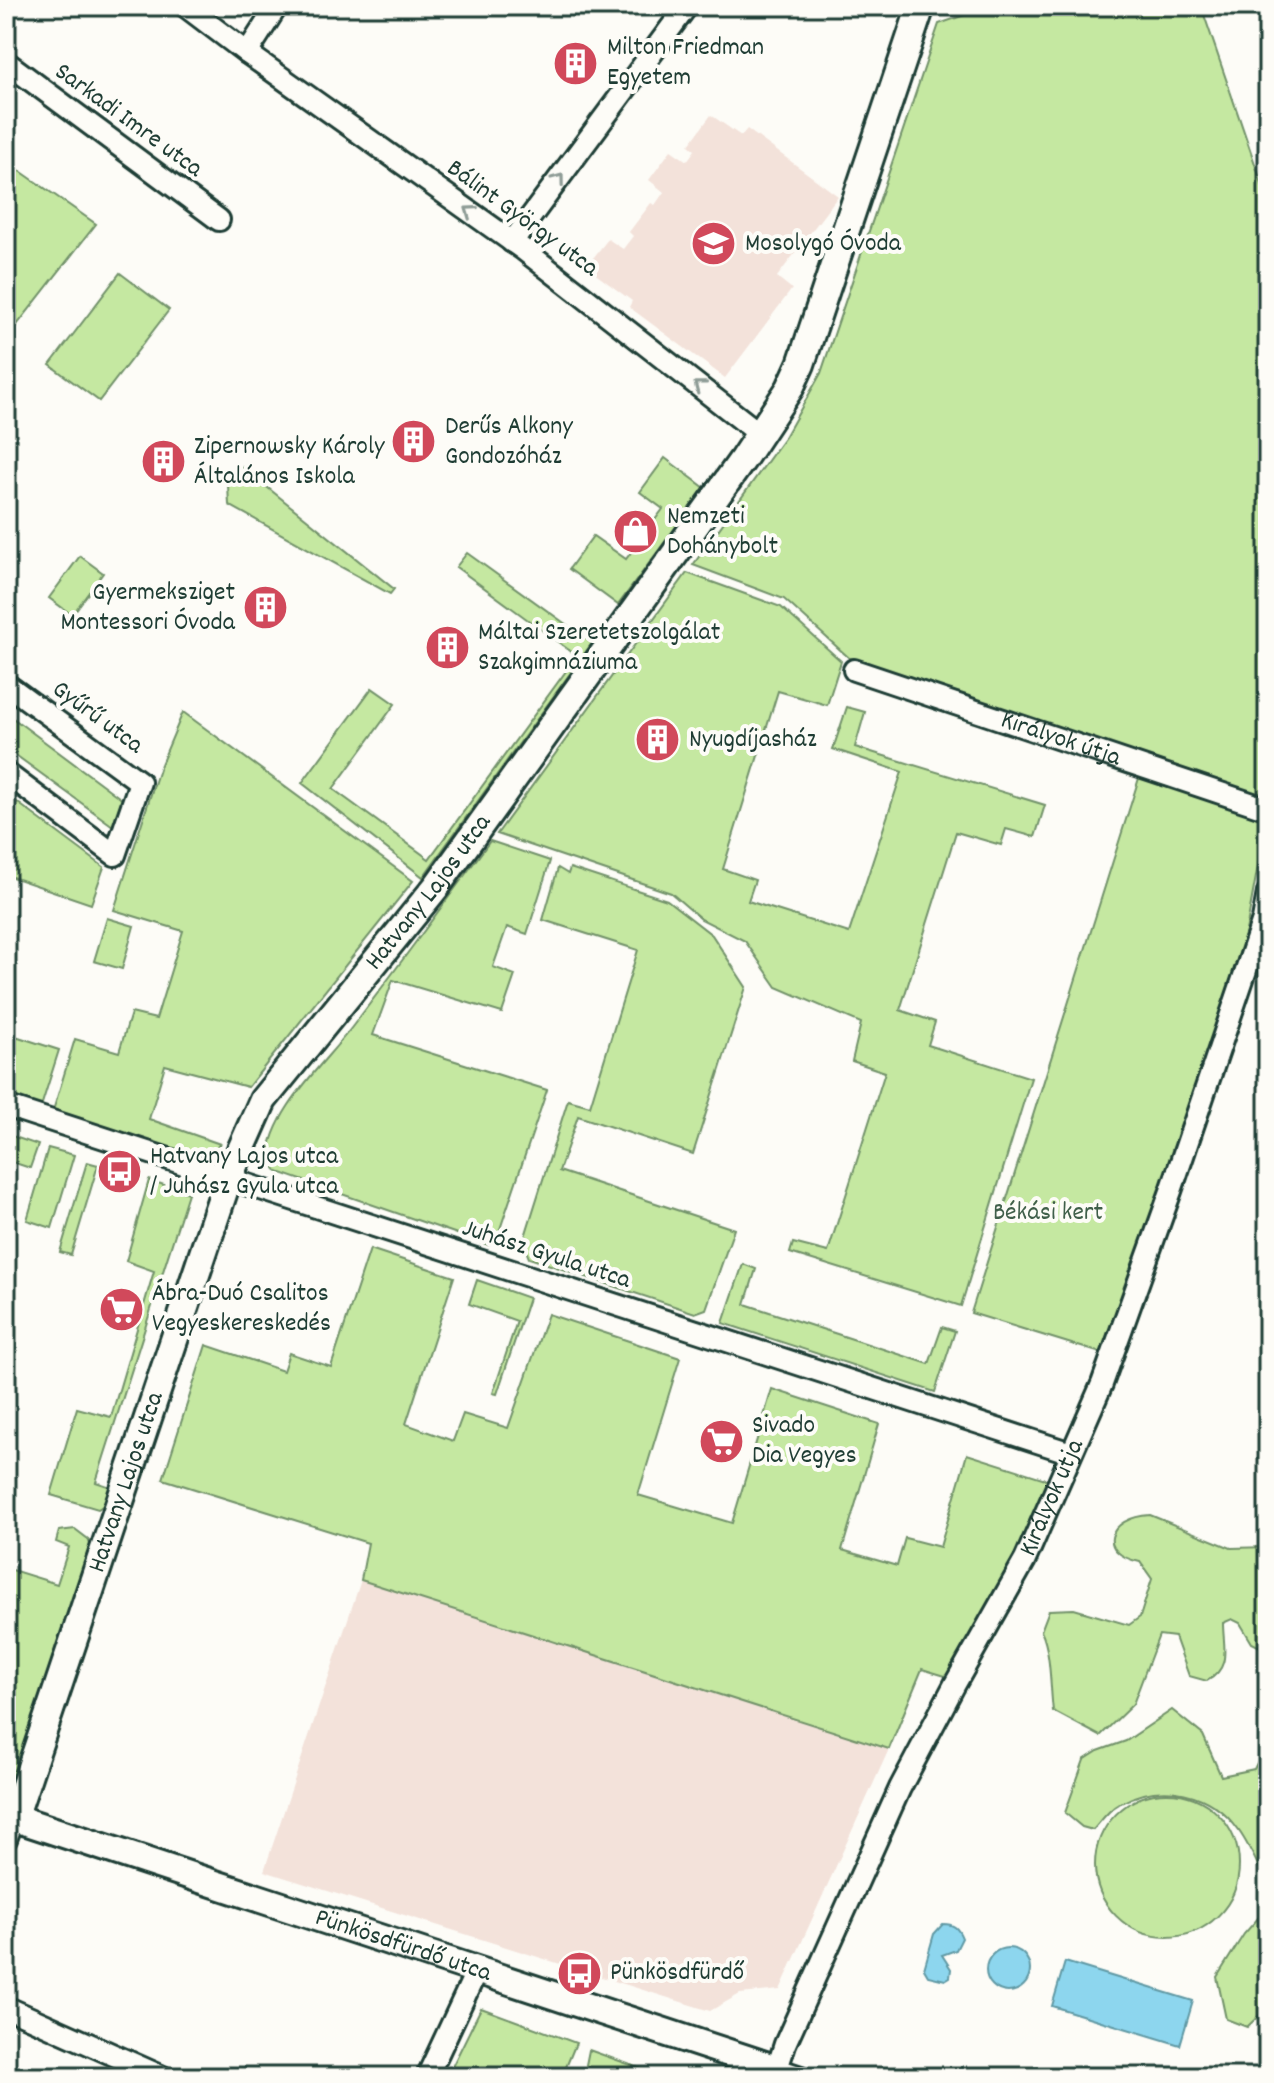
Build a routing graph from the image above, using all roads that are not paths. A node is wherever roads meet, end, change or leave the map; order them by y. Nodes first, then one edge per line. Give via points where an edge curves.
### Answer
1 (185, 6) edge
2 (277, 6) edge
3 (687, 6) edge
4 (921, 6) edge
5 (247, 53) junction
6 (6, 62) edge
7 (219, 220) dead end
8 (512, 242) junction
9 (760, 434) junction
10 (854, 670) dead end
11 (6, 684) edge
12 (6, 773) edge
13 (1268, 809) edge
14 (1268, 893) edge
15 (6, 1106) edge
16 (228, 1179) junction
17 (1071, 1453) junction
18 (9, 1824) edge
19 (477, 1970) junction
20 (6, 2007) edge
21 (784, 2074) edge
22 (163, 2077) edge
23 (427, 2077) edge

1 - 5 street, Bálint György utca
2 - 5 street
8 -> 3 street
4 - 9 street, Hatvany Lajos utca via 801,364
8 -> 5 street, Bálint György utca
6 - 7 street, Sarkadi Imre utca
9 -> 8 street, Bálint György utca
9 - 16 street, Hatvany Lajos utca via 436,887 263,1100
10 - 13 street, Királyok útja
11 - 12 street, Gyűrű utca via 140,782 115,855
14 - 17 street, Királyok útja via 1166,1206 1102,1384
15 - 16 street, Juhász Gyula utca
16 - 17 street, Juhász Gyula utca
16 - 18 street, Hatvany Lajos utca
17 - 21 street, Királyok útja via 1025,1560 900,1788 785,2044
18 - 19 street, Pünkösdfürdő utca
19 - 21 street, Pünkösdfürdő utca
19 - 23 street
20 - 22 street

